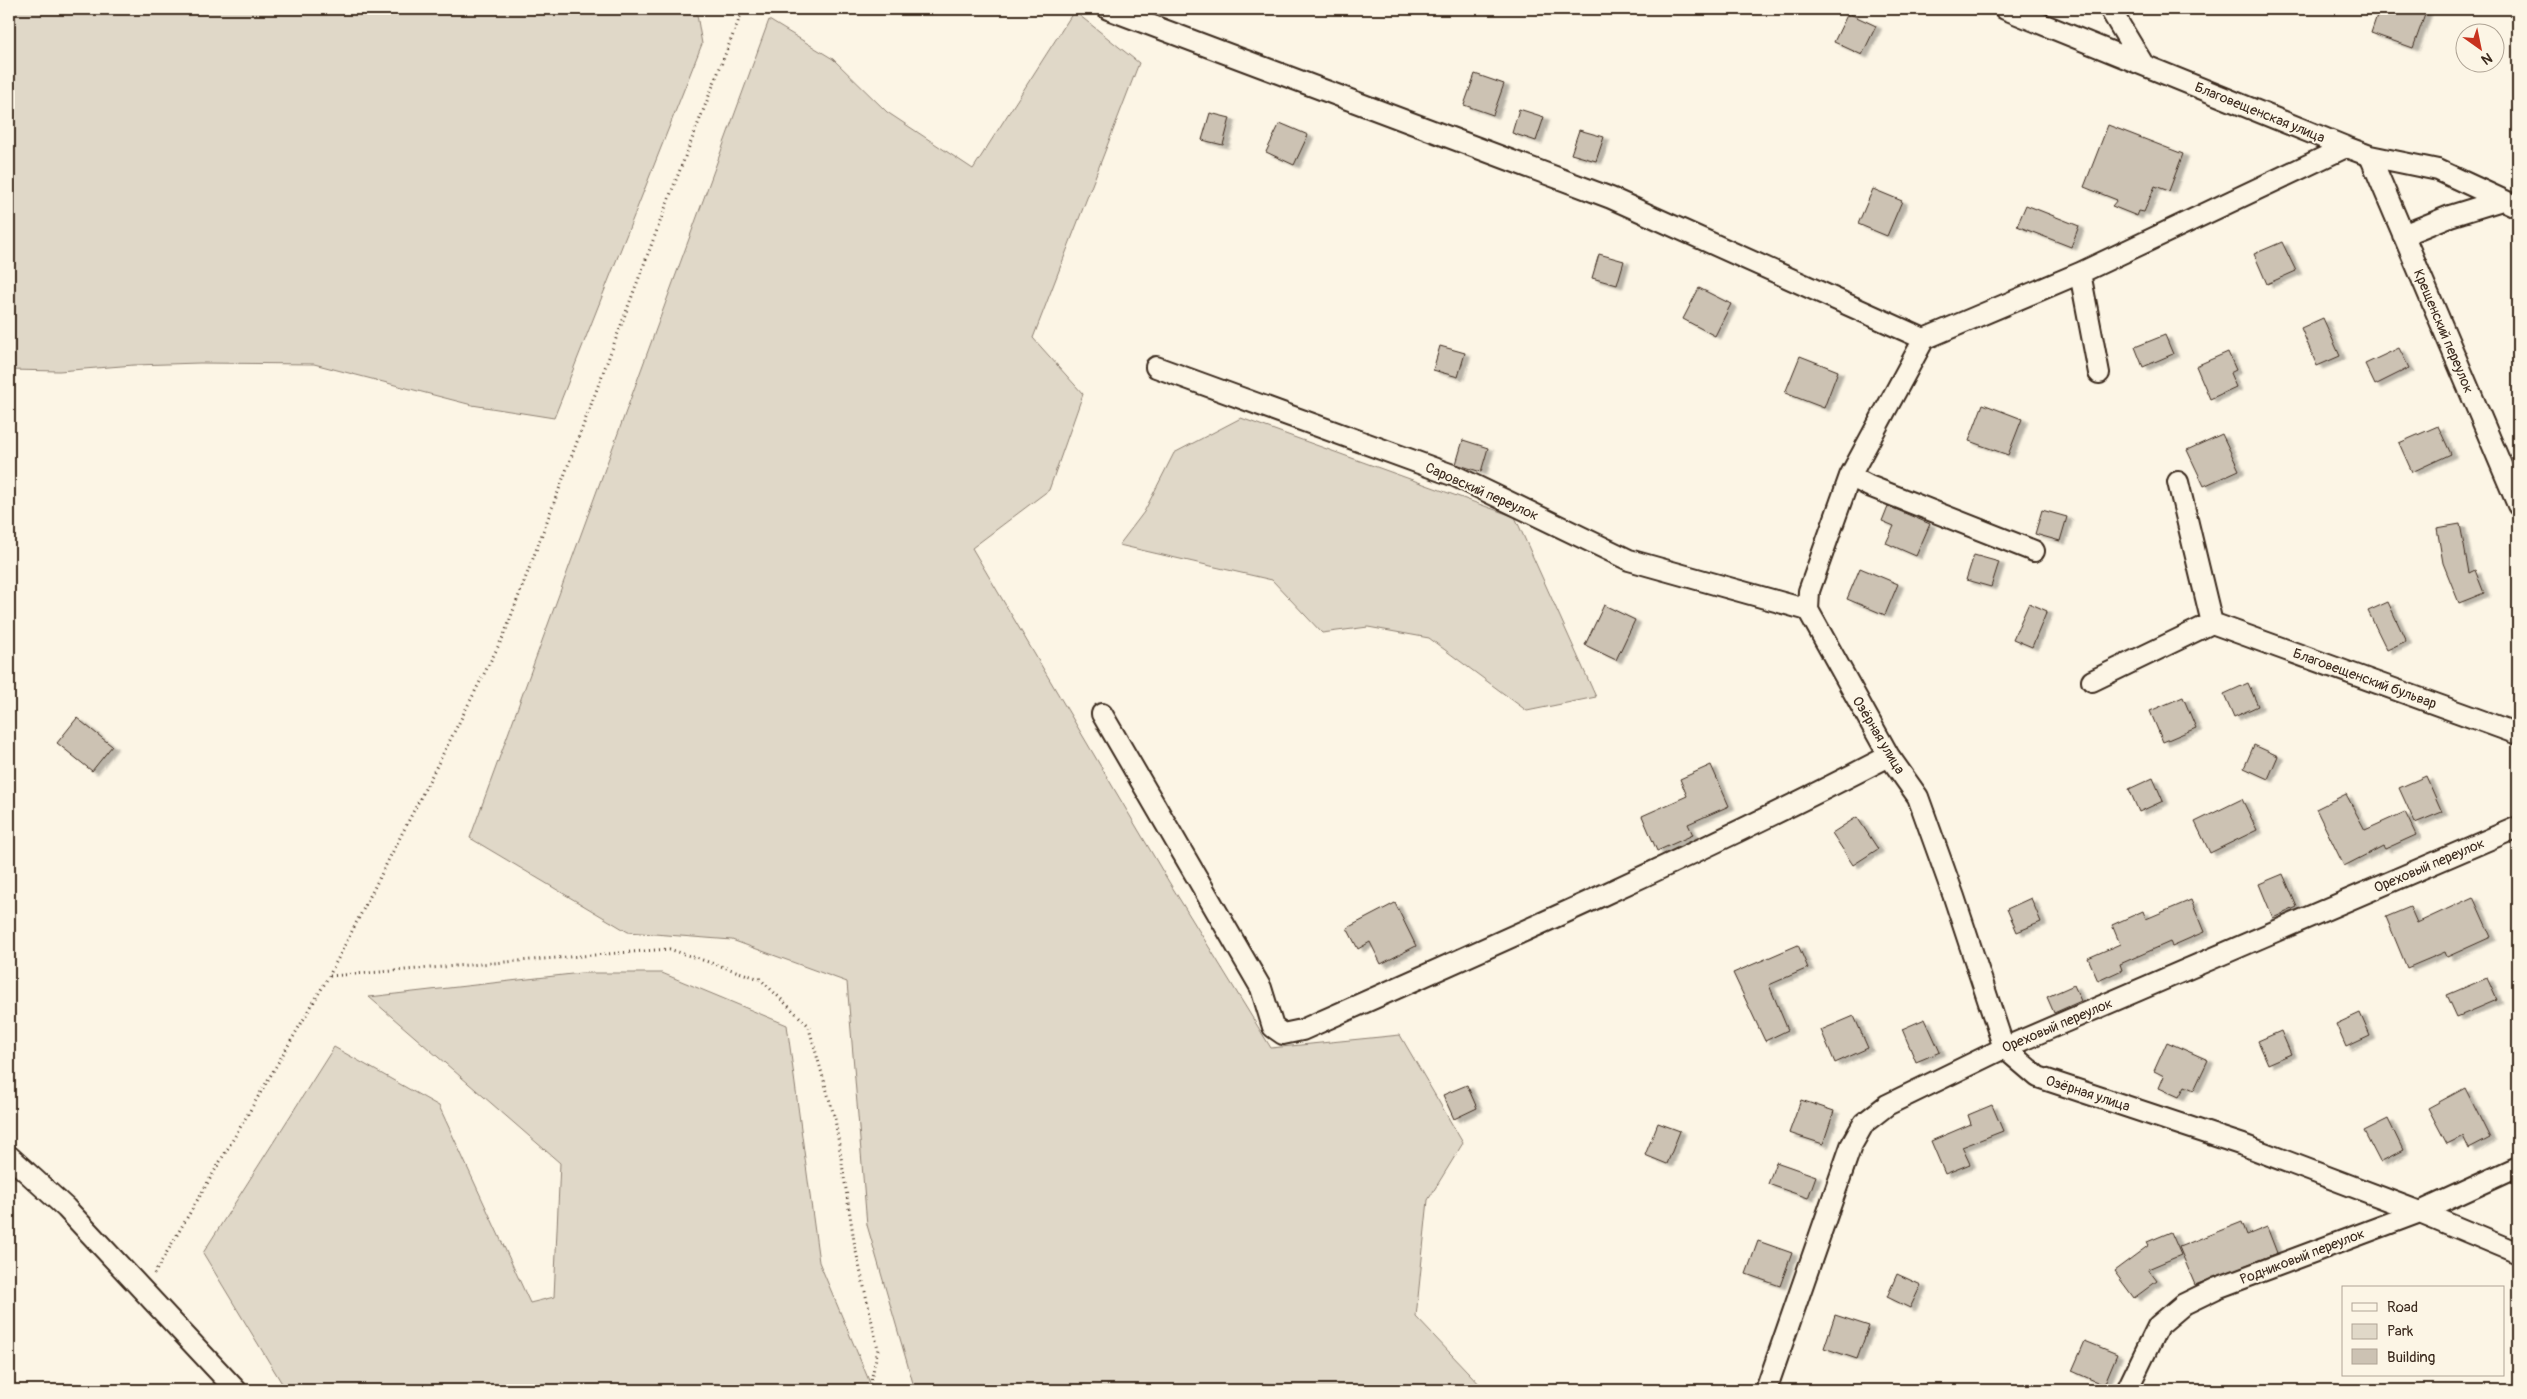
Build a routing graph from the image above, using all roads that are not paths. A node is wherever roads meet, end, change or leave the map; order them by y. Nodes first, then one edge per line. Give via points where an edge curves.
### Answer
1 (1108, 9) edge
2 (2005, 9) edge
3 (2110, 9) edge
4 (2143, 64) junction
5 (2346, 148) junction
6 (2370, 156) junction
7 (2510, 203) edge
8 (2403, 235) junction
9 (2080, 273) junction
10 (1924, 339) junction
11 (1156, 366) dead end
12 (2099, 374) dead end
13 (1850, 476) junction
14 (2178, 482) dead end
15 (2518, 505) edge
16 (2034, 551) dead end
17 (1808, 610) junction
18 (2212, 623) junction
19 (2092, 681) dead end
20 (1102, 714) dead end
21 (2518, 734) edge
22 (1889, 756) junction
23 (2518, 827) edge
24 (2004, 1048) junction
25 (9, 1156) edge
26 (2518, 1167) edge
27 (2420, 1212) junction
28 (2518, 1252) edge
29 (236, 1390) edge
30 (1766, 1390) edge
31 (2127, 1390) edge

1 - 10 street via 1611,198
2 - 4 street, Благовещенская улица
3 - 4 street
4 - 5 street, Благовещенская улица
5 - 6 street, Благовещенская улица
5 - 9 street
6 - 7 street, Благовещенская улица via 2438,170
6 - 8 street, Крещенский переулок
7 - 8 street via 2450,216
8 - 15 street, Крещенский переулок
9 - 10 street
9 - 12 street
10 - 13 street
11 - 17 street, Саровский переулок via 1456,476 1628,560
13 - 16 street
13 - 17 street via 1809,591
14 - 18 street
17 - 22 street, Озёрная улица
18 - 19 street
18 - 21 street, Благовещенский бульвар
20 - 22 street via 1261,988 1273,1027 1283,1034 1302,1030 1440,969 1799,803
22 - 24 street, Озёрная улица via 1918,797
23 - 24 street, Ореховый переулок
24 - 27 street, Озёрная улица via 2038,1077 2242,1145
24 - 30 street, Ореховый переулок via 1887,1105 1864,1123 1851,1146
25 - 29 street via 66,1208
26 - 27 street, Родниковый переулок
27 - 28 street, Озёрная улица
27 - 31 street, Родниковый переулок via 2217,1288 2184,1304 2158,1326

